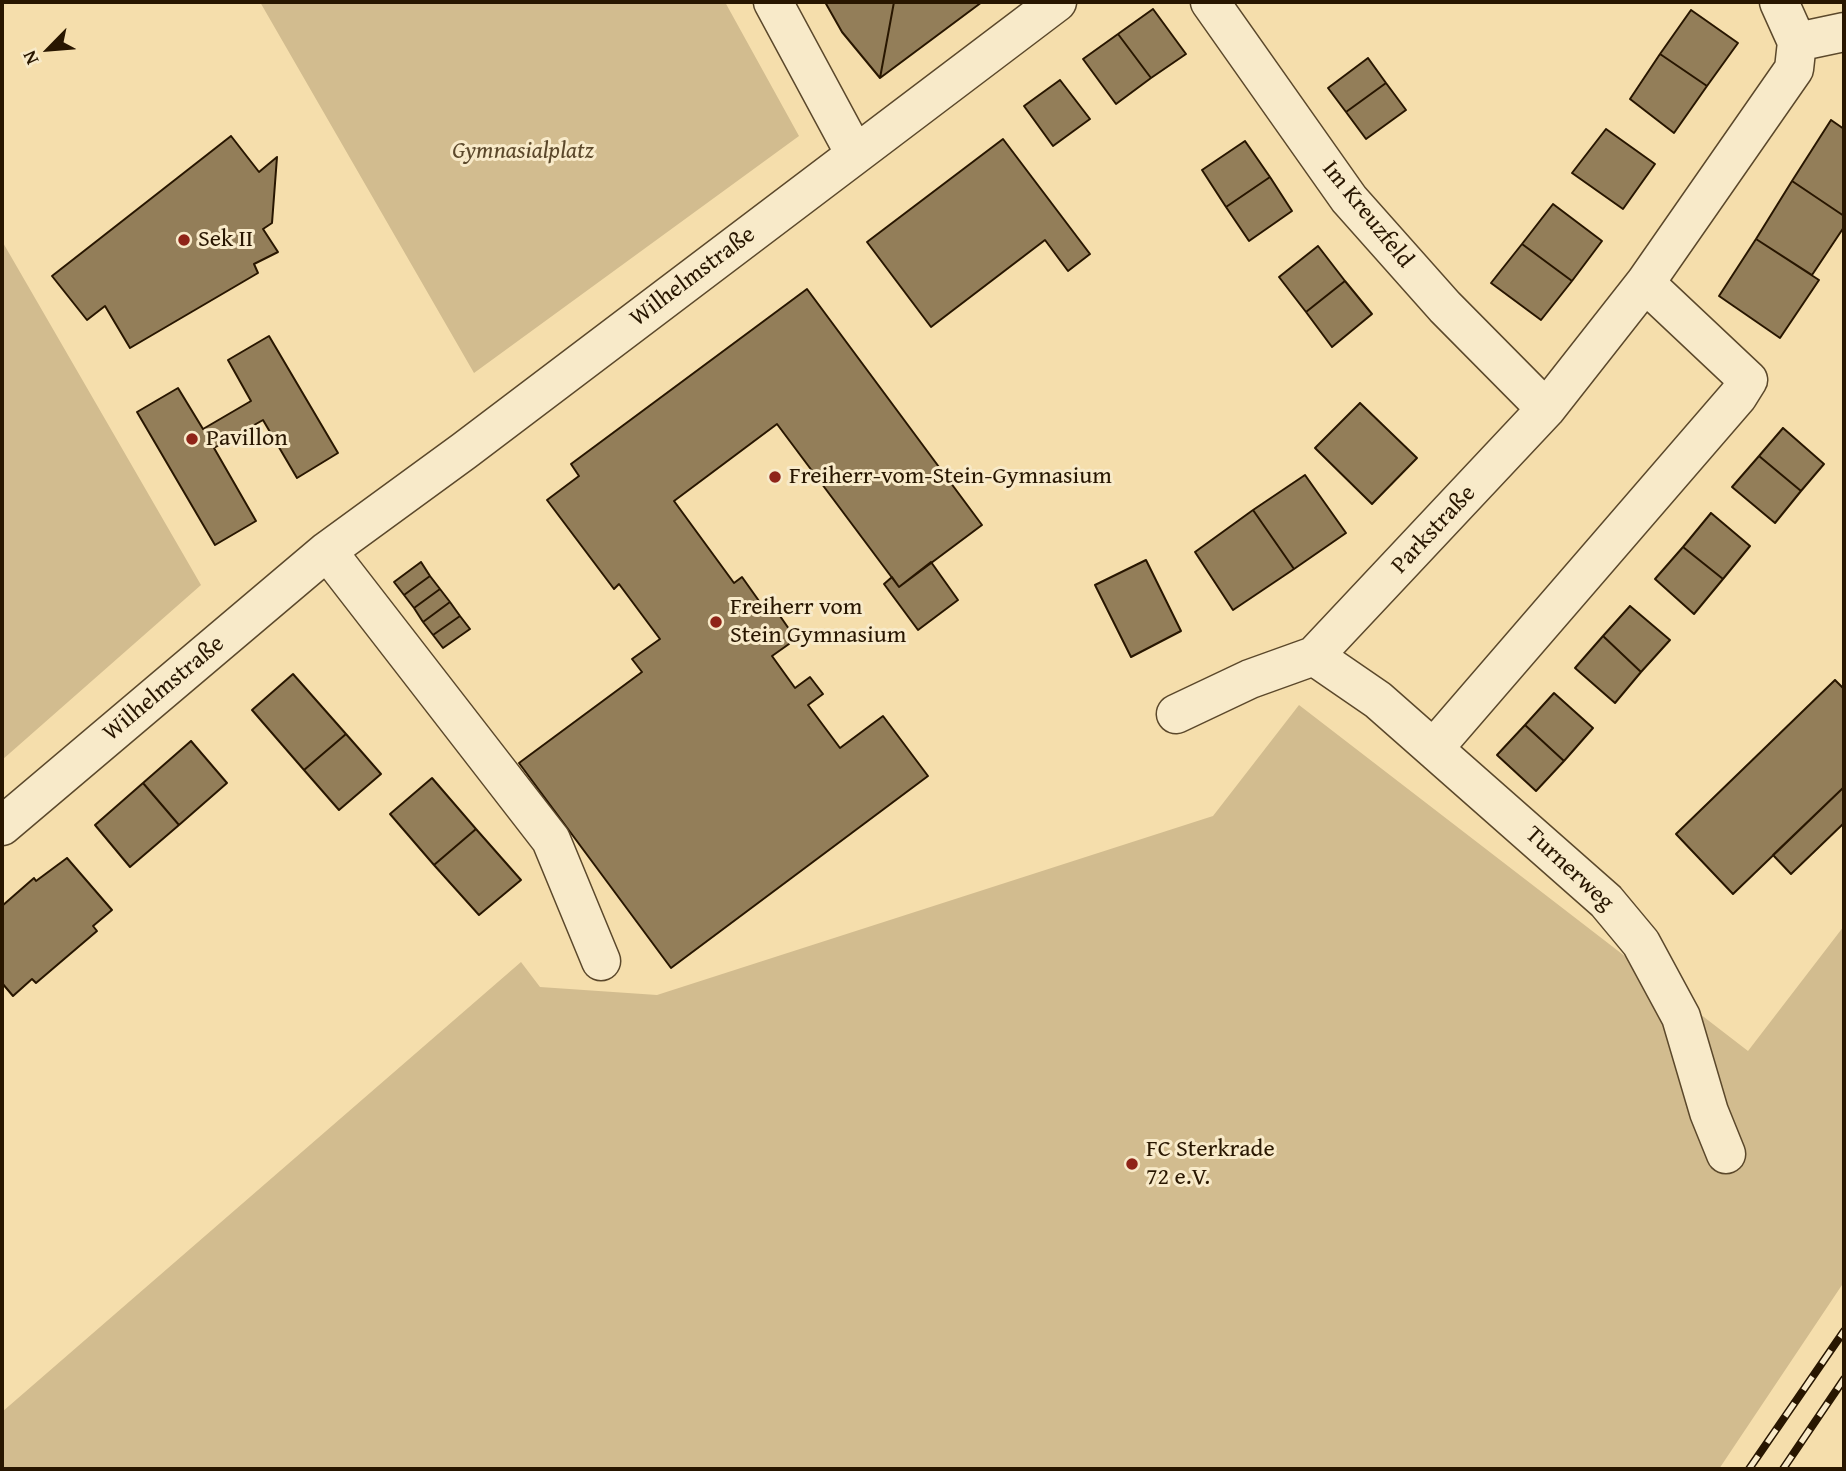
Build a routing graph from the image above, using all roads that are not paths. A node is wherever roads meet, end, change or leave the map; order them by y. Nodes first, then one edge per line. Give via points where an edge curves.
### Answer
1 (772, 2) edge
2 (1057, 2) edge
3 (1210, 2) edge
4 (1779, 2) edge
5 (1844, 32) edge
6 (1797, 42) junction
7 (855, 155) junction
8 (1645, 283) junction
9 (1546, 409) junction
10 (327, 551) junction
11 (1314, 656) junction
12 (1176, 714) dead end
13 (1434, 748) junction
14 (2, 826) edge
15 (601, 961) dead end
16 (1726, 1154) dead end

1 - 7 street
2 - 7 street, Wilhelmstraße
3 - 9 street, Im Kreuzfeld via 1349,199 1445,307
4 - 6 street
5 - 6 street
6 - 8 street, Parkstraße via 1794,69
7 - 10 street, Wilhelmstraße
8 - 9 street, Parkstraße
8 - 13 street via 1748,380
9 - 11 street, Parkstraße
10 - 14 street, Wilhelmstraße
10 - 15 street via 551,840
11 - 12 street, Parkstraße via 1250,679
11 - 13 street, Turnerweg via 1378,700
13 - 16 street, Turnerweg via 1606,901 1641,943 1681,1017

